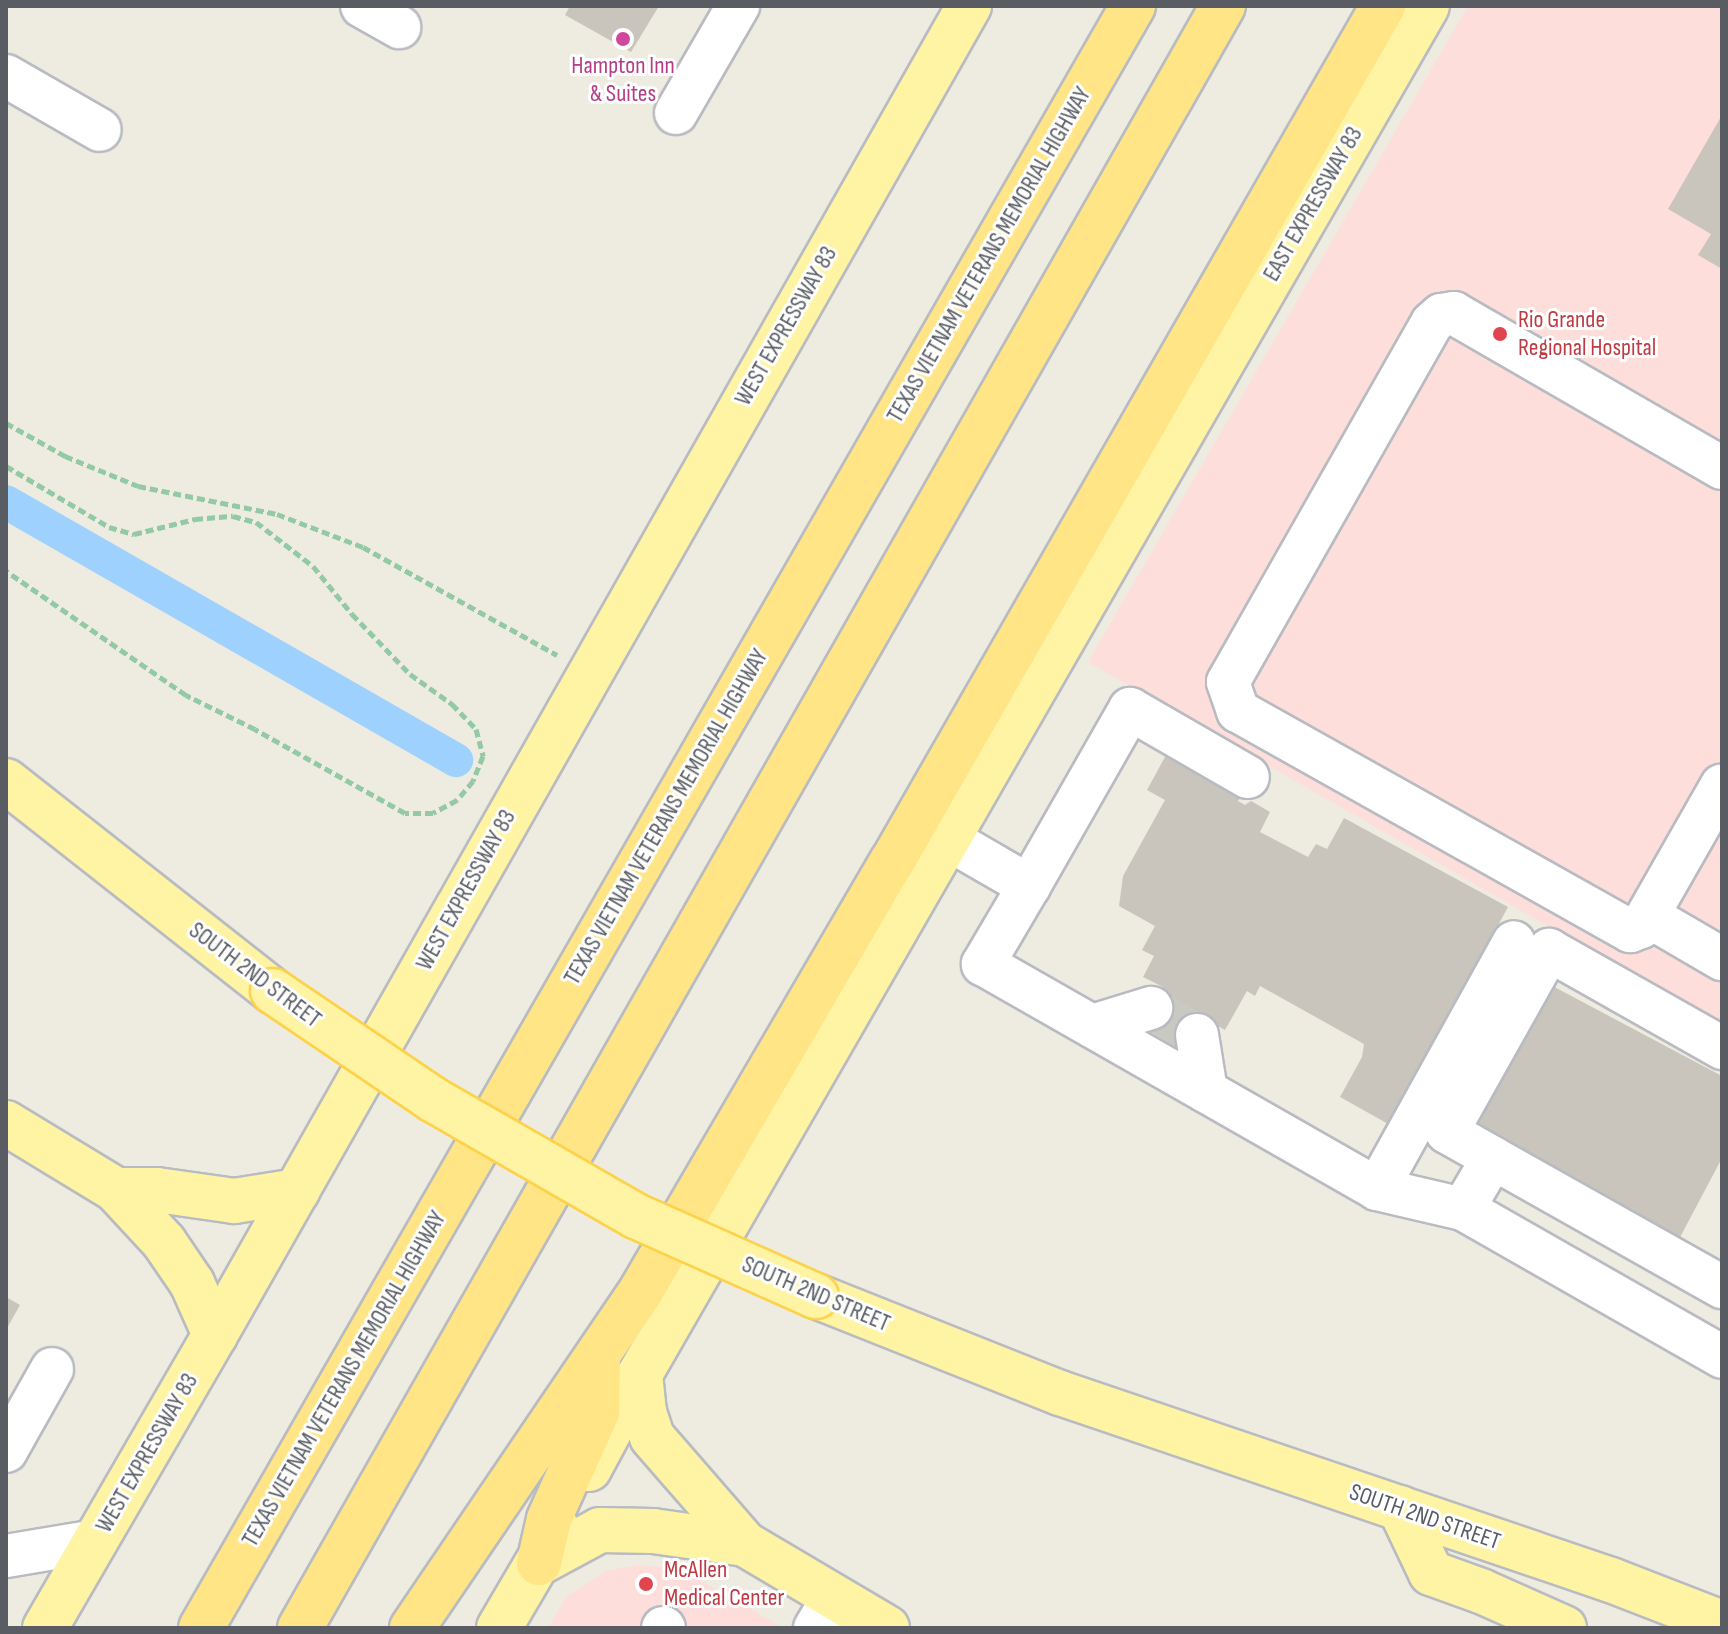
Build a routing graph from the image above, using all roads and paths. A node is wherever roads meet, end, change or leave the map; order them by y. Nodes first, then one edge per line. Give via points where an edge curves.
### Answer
1 (362, 6) edge
2 (738, 6) edge
3 (969, 6) edge
4 (1133, 6) edge
5 (1223, 6) edge
6 (1383, 6) edge
7 (1427, 6) edge
8 (399, 27) dead end
9 (6, 76) edge
10 (676, 113) dead end
11 (100, 130) dead end
12 (6, 423) edge
13 (6, 466) edge
14 (1722, 468) edge
15 (6, 571) edge
16 (589, 672) junction
17 (1248, 777) dead end
18 (6, 781) edge
19 (1722, 785) edge
20 (948, 839) junction
21 (1029, 886) junction
22 (1648, 916) junction
23 (1514, 942) dead end
24 (1722, 959) edge
25 (1151, 1008) dead end
26 (1092, 1026) junction
27 (1197, 1035) dead end
28 (1722, 1048) edge
29 (1206, 1091) junction
30 (6, 1123) edge
31 (1493, 1158) junction
32 (1377, 1189) junction
33 (116, 1190) junction
34 (297, 1191) junction
35 (1463, 1209) junction
36 (1722, 1264) edge
37 (1722, 1286) edge
38 (215, 1335) junction
39 (1706, 1348) edge
40 (598, 1356) junction
41 (52, 1369) dead end
42 (640, 1374) junction
43 (6, 1451) edge
44 (1400, 1508) junction
45 (96, 1541) junction
46 (745, 1544) junction
47 (6, 1556) edge
48 (539, 1563) junction
49 (824, 1612) edge
50 (1722, 1623) edge
51 (45, 1628) edge
52 (201, 1628) edge
53 (300, 1628) edge
54 (412, 1628) edge
55 (499, 1628) edge
56 (887, 1628) edge
57 (1564, 1628) edge

1 - 8 street
2 - 10 street
3 - 16 main road, WEST EXPRESSWAY 83
4 - 52 highway, TEXAS VIETNAM VETERANS MEMORIAL HIGHWAY
5 - 53 highway
6 - 40 highway via 823,981
7 - 20 main road, EAST EXPRESSWAY 83
9 - 11 street
12 - 16 path via 65,456 138,486 277,514 363,547
13 - 15 path via 109,527 134,534 195,519 233,516 256,522 313,566 410,674 476,729 483,756 473,781 457,800 433,813 405,813 186,695
14 - 22 street via 1454,313 1441,315 1228,682 1238,711 1630,931
16 - 34 main road, WEST EXPRESSWAY 83
17 - 21 street via 1130,709
18 - 44 main road, SOUTH 2ND STREET, bridge via 273,991 434,1100 636,1216 816,1296 1060,1393
19 - 22 street
20 - 21 street
20 - 42 main road
21 - 26 street via 983,964
22 - 24 street
23 - 32 street
25 - 26 street
26 - 29 street
27 - 29 street
28 - 31 street via 1549,950 1447,1132
29 - 32 street
30 - 33 main road
31 - 35 street
31 - 37 street
32 - 35 street
33 - 34 main road via 234,1201
33 - 38 main road via 164,1242 192,1283
34 - 38 main road, WEST EXPRESSWAY 83
35 - 39 street
36 - 37 street via 1717,1271
37 - 39 street
38 - 45 main road, WEST EXPRESSWAY 83
40 - 48 highway via 597,1412 549,1519
40 - 54 highway
41 - 43 street
42 - 46 main road via 652,1437
42 - 48 main road
44 - 50 main road, SOUTH 2ND STREET
44 - 57 main road via 1431,1573
45 - 47 street
45 - 51 main road, WEST EXPRESSWAY 83
46 - 48 main road via 653,1531 600,1530
46 - 49 main road
48 - 55 main road
49 - 56 main road

